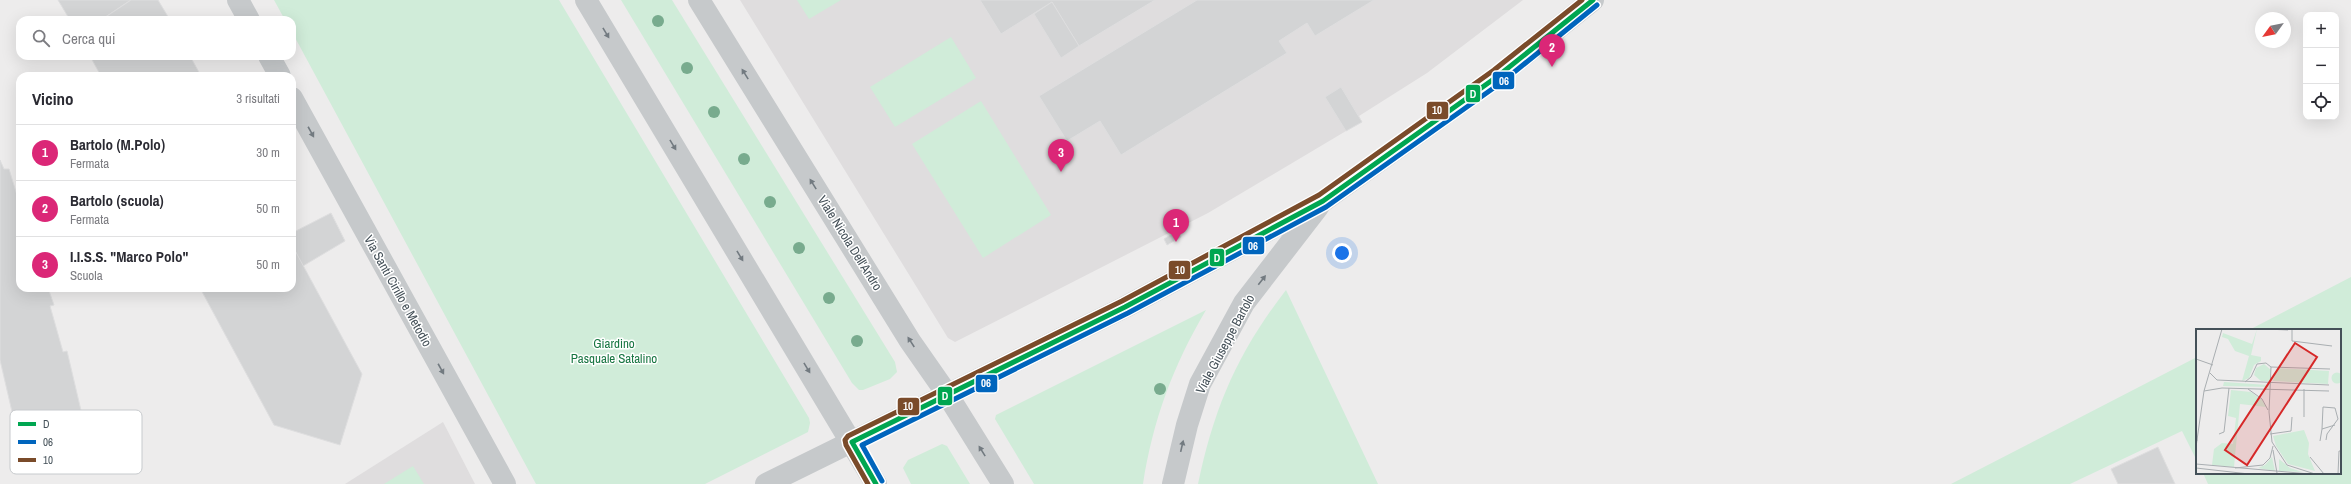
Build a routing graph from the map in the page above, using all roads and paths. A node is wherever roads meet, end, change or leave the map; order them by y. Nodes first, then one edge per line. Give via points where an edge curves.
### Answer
1 (238, 0) edge
2 (586, 0) edge
3 (699, 0) edge
4 (1593, 0) edge
5 (247, 16) edge
6 (271, 60) edge
7 (278, 72) edge
8 (296, 105) edge
9 (1323, 201) junction
10 (947, 394) junction
11 (852, 442) junction
12 (505, 484) edge
13 (766, 484) edge
14 (876, 484) edge
15 (1003, 484) edge
16 (1173, 484) edge

1 - 5 street
2 -> 11 street
10 -> 3 street, Viale Nicola Dell'Andro via 910,341
4 - 9 street via 1498,76
6 - 7 street
8 -> 12 street, Via Santi Cirillo e Metodio
9 - 10 street via 1125,306
16 -> 9 street, Viale Giuseppe Bartolo via 1200,384 1244,303
10 - 11 street
15 -> 10 street, Viale Nicola Dell'Andro
11 - 13 street
11 - 14 street

